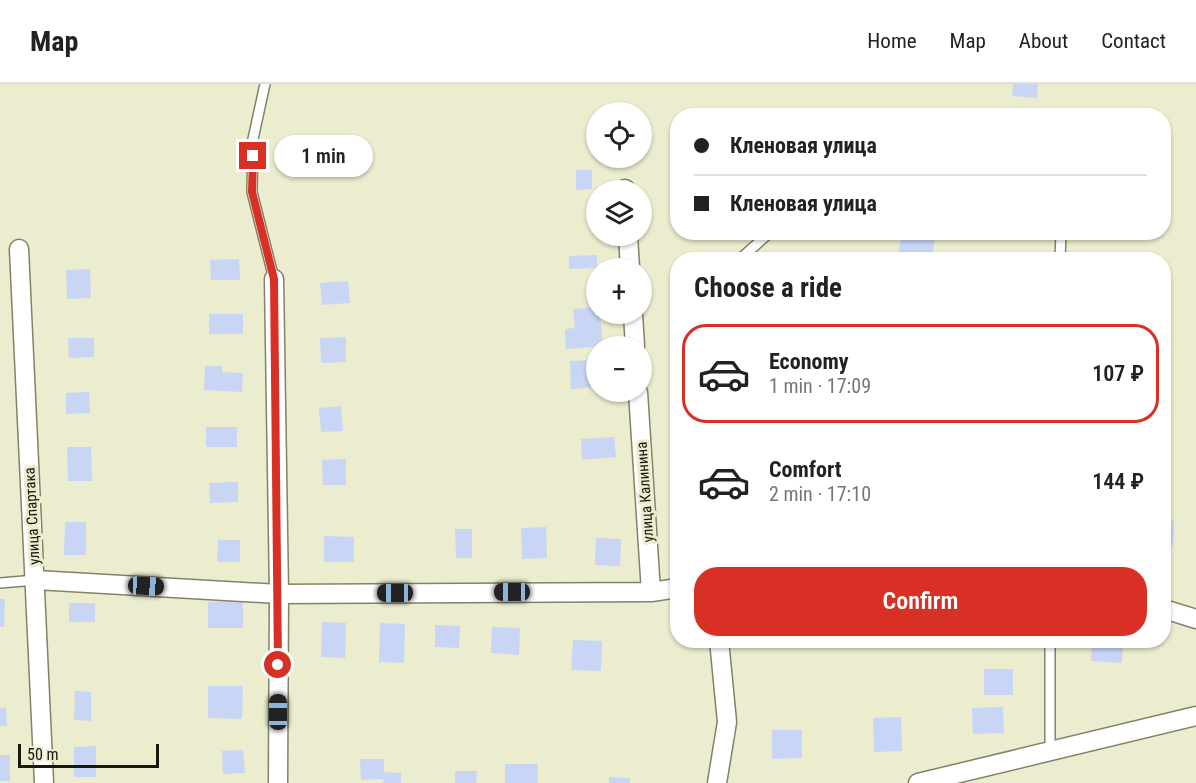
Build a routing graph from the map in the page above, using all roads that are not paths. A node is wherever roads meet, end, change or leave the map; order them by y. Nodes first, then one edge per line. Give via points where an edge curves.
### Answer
1 (265, 84) edge
2 (761, 240) edge
3 (19, 249) dead end
4 (747, 252) edge
5 (274, 279) joint
6 (639, 402) edge
7 (36, 580) junction
8 (0, 583) edge
9 (670, 589) edge
10 (651, 592) junction
11 (279, 594) junction
12 (1171, 611) edge
13 (1196, 619) edge
14 (720, 648) edge
15 (1050, 648) edge
16 (1196, 716) edge
17 (1050, 752) junction
18 (954, 780) edge
19 (44, 783) edge
20 (278, 783) edge
21 (717, 783) edge
22 (918, 783) edge

1 - 5 lane via 253,139 252,192
2 - 4 lane
3 - 7 street, улица Спартака
5 - 11 street
6 - 10 street, улица Калинина
7 - 8 lane
7 - 11 street
7 - 19 street, улица Спартака
9 - 10 street
10 - 11 street
11 - 20 street
12 - 13 street
14 - 21 street via 728,722
15 - 17 lane
16 - 17 street
17 - 18 street
18 - 22 street

